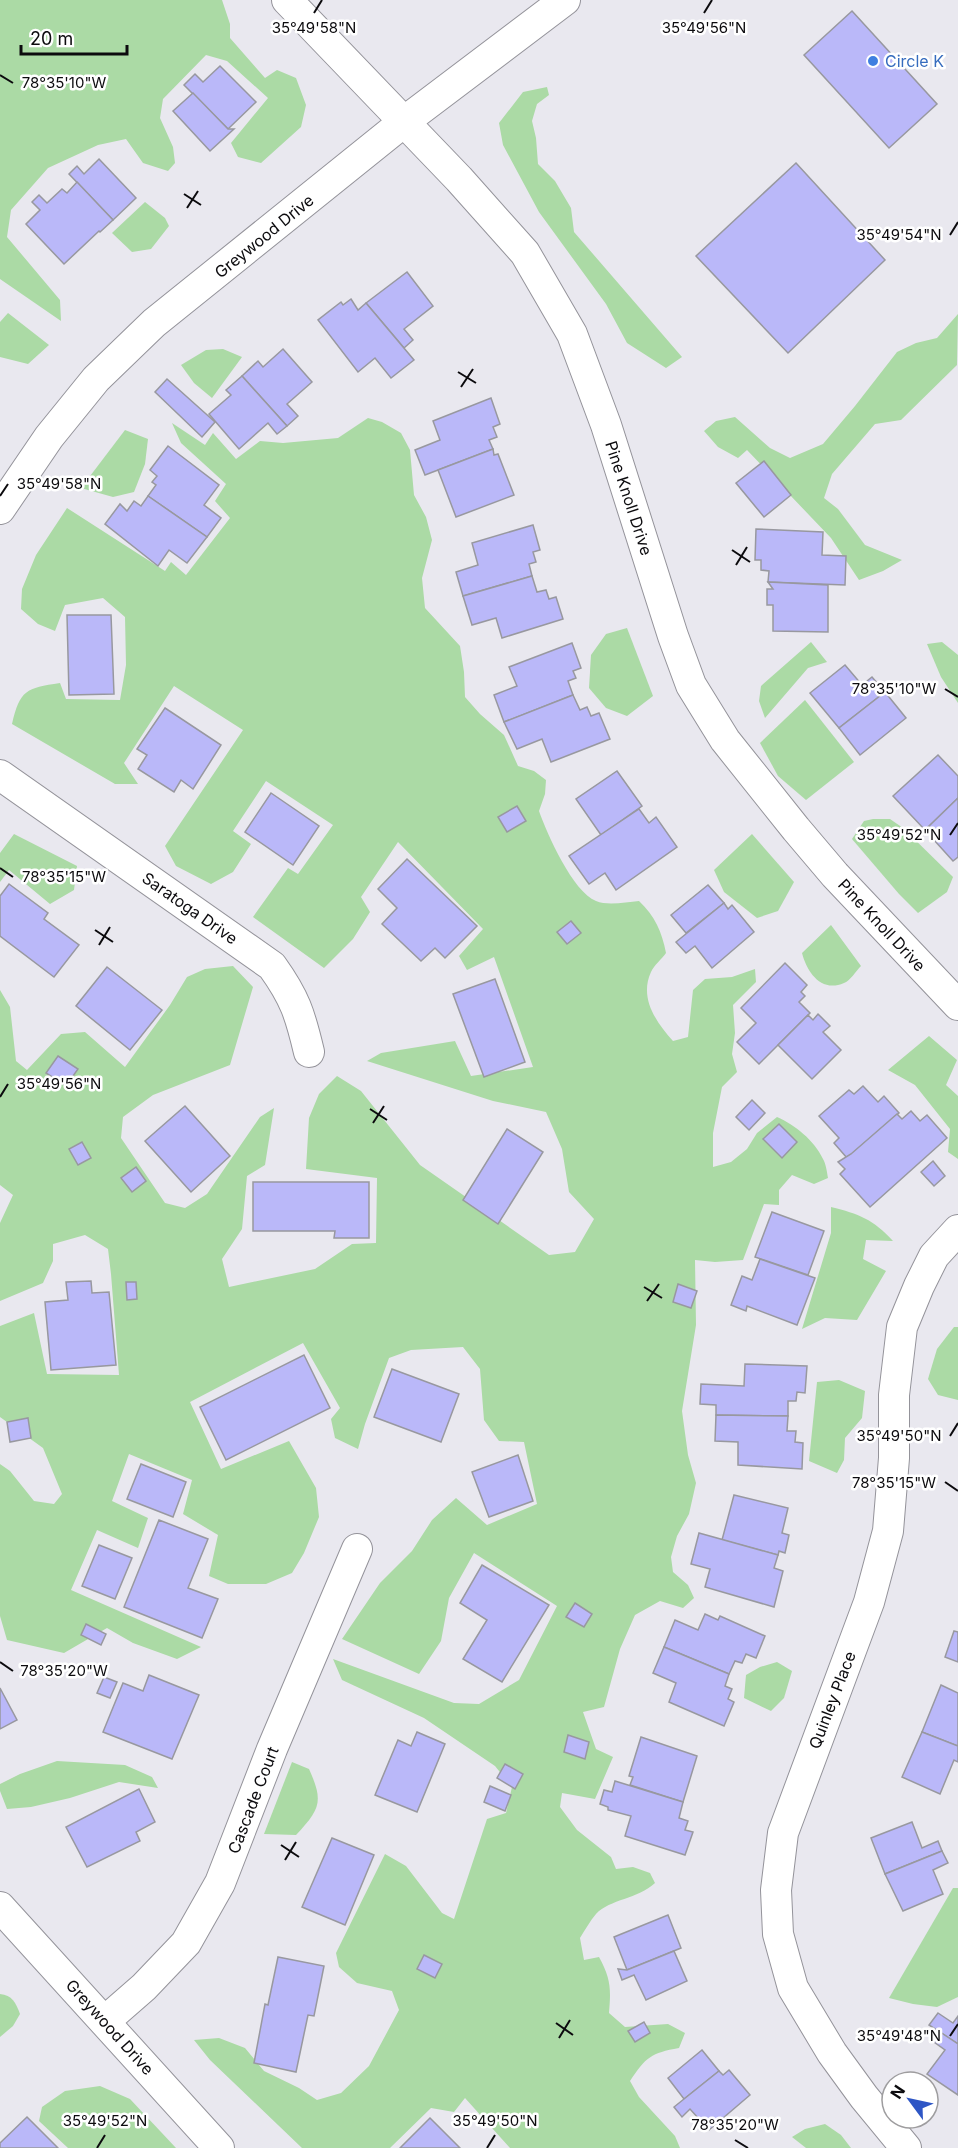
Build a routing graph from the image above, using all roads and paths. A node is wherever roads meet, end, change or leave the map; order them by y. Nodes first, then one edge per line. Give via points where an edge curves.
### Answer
1 (287, 0) edge
2 (565, 0) edge
3 (405, 121) junction
4 (0, 509) edge
5 (0, 775) edge
6 (958, 1005) edge
7 (309, 1052) dead end
8 (958, 1230) edge
9 (357, 1550) dead end
10 (0, 1907) edge
11 (105, 2021) junction
12 (219, 2148) edge
13 (906, 2148) edge

1 - 3 street, Pine Knoll Drive
2 - 3 street, Greywood Drive
3 - 4 street, Greywood Drive via 145,331 96,379 49,437
3 - 6 street, Pine Knoll Drive via 525,253 570,330 606,425 691,685 725,740 835,875
5 - 7 street, Saratoga Drive via 272,966 300,1012
8 - 13 street, Quinley Place via 934,1256 902,1327 894,1395 888,1531 869,1602 783,1833 776,1890 778,1934 793,1988 832,2054
9 - 11 street, Cascade Court via 220,1883 186,1943
10 - 11 street, Greywood Drive
11 - 12 street, Greywood Drive

